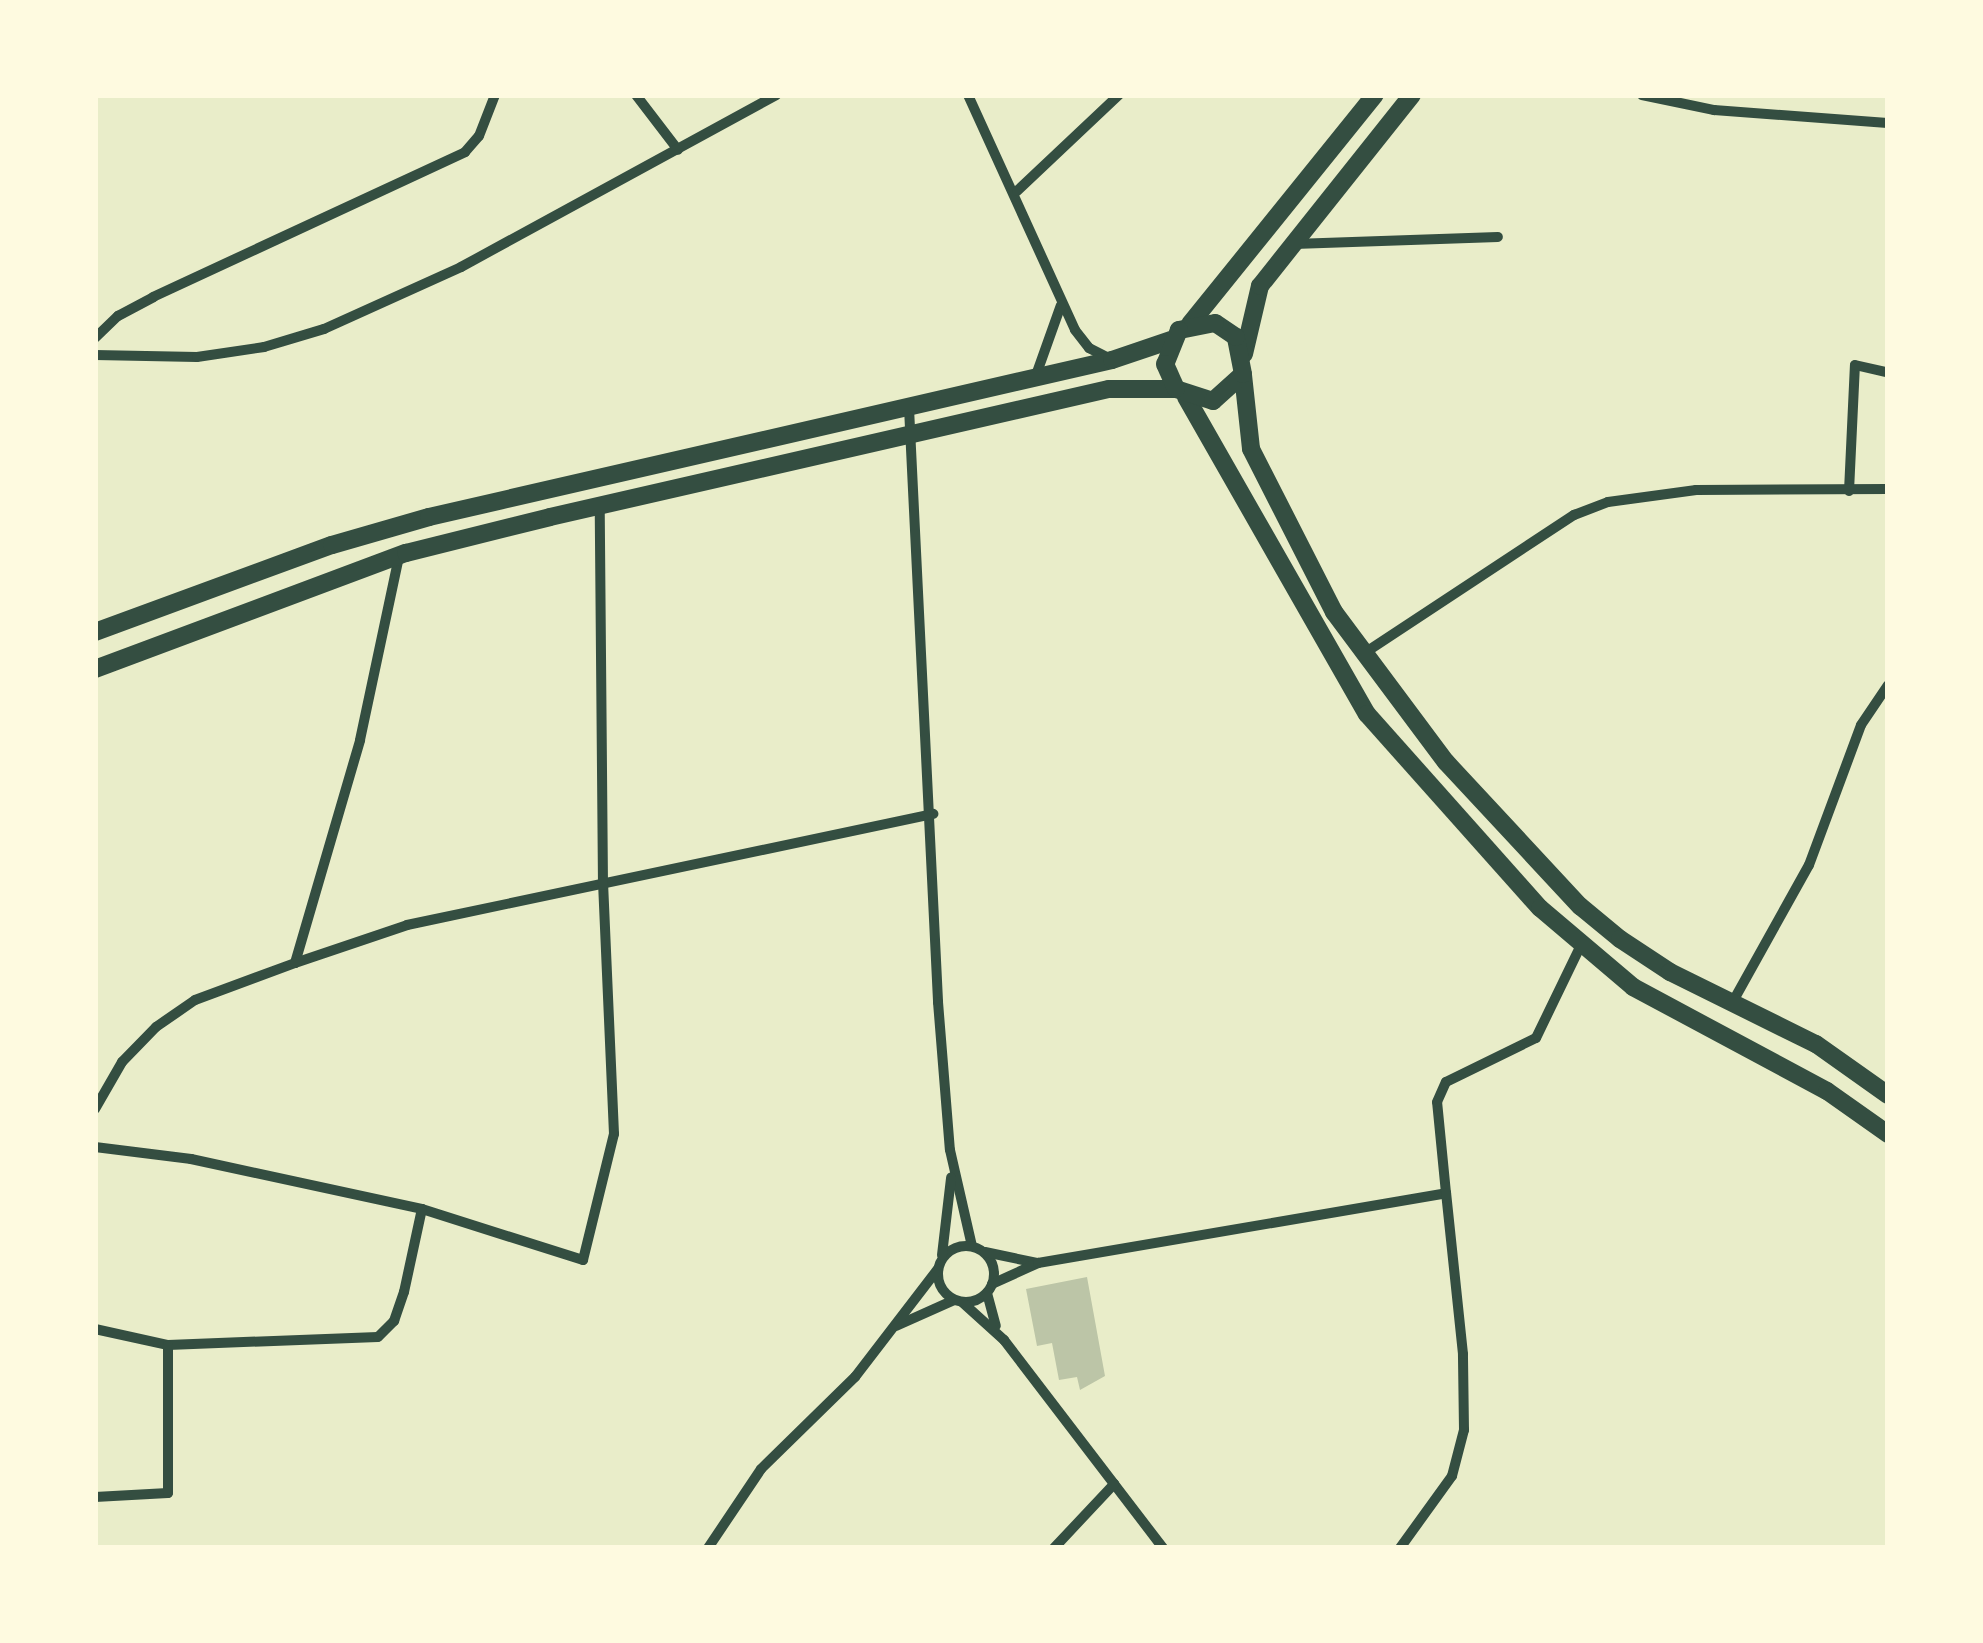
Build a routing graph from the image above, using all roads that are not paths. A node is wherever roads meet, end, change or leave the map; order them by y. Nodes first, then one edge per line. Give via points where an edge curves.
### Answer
1 (495, 95) edge
2 (636, 95) edge
3 (776, 95) edge
4 (968, 95) edge
5 (1118, 95) edge
6 (1375, 95) edge
7 (1412, 95) edge
8 (1642, 95) edge
9 (1888, 123) edge
10 (678, 150) junction
11 (1017, 191) junction
12 (1498, 237) dead end
13 (1286, 245) junction
14 (1061, 304) junction
15 (1190, 324) junction
16 (95, 338) edge
17 (1171, 340) junction
18 (1244, 354) junction
19 (95, 355) edge
20 (1112, 360) junction
21 (1885, 372) dead end
22 (1242, 374) junction
23 (1035, 378) junction
24 (1181, 393) junction
25 (910, 408) junction
26 (912, 438) junction
27 (1888, 489) edge
28 (1849, 491) junction
29 (600, 506) junction
30 (399, 556) junction
31 (95, 632) edge
32 (1362, 654) junction
33 (95, 668) edge
34 (1888, 686) edge
35 (933, 814) junction
36 (603, 885) junction
37 (1580, 947) junction
38 (295, 963) junction
39 (1732, 1005) junction
40 (1888, 1095) edge
41 (95, 1108) edge
42 (1888, 1134) edge
43 (95, 1147) edge
44 (952, 1162) junction
45 (1446, 1193) junction
46 (422, 1209) junction
47 (977, 1248) junction
48 (1038, 1263) junction
49 (939, 1265) junction
50 (990, 1288) junction
51 (958, 1301) junction
52 (895, 1326) junction
53 (95, 1329) edge
54 (1004, 1340) junction
55 (168, 1344) junction
56 (1114, 1484) junction
57 (95, 1497) edge
58 (708, 1548) edge
59 (1054, 1548) edge
60 (1164, 1548) edge
61 (1400, 1548) edge

1 - 16 street via 479,136 464,152 118,316
2 - 10 street
3 - 10 street
4 - 11 street
5 - 11 street
6 - 15 main road
7 - 13 main road
8 - 9 street via 1772,116
10 - 19 street via 461,267 324,329 264,347 197,356
11 - 14 street
12 - 13 street
13 - 18 main road via 1260,286
14 - 20 street via 1088,348
14 - 23 street
15 - 17 main road
15 - 18 main road via 1227,328
17 - 20 main road
17 - 24 main road via 1164,364
18 - 22 main road
20 - 23 main road
21 - 28 street via 1855,365
22 - 24 main road via 1226,395
22 - 32 main road via 1251,449
23 - 25 main road
24 - 26 main road via 1110,389
24 - 37 main road via 1367,714
25 - 26 street
25 - 31 main road via 429,517 332,544
26 - 29 main road
26 - 35 street
27 - 28 street
28 - 32 street via 1696,490 1608,502 1574,515
29 - 30 main road
29 - 36 street
30 - 33 main road
30 - 38 street via 360,740
32 - 39 main road via 1446,762 1580,906 1670,972
34 - 39 street via 1861,724 1809,865
35 - 36 street
35 - 44 street
36 - 38 street via 408,925
36 - 46 street via 614,1134 582,1260
37 - 42 main road via 1633,986 1827,1092
37 - 45 street via 1536,1038 1446,1082 1437,1102
38 - 41 street via 195,1000 156,1026 122,1062
39 - 40 main road via 1816,1044
43 - 46 street via 191,1159
44 - 47 street
44 - 49 street
45 - 48 street
45 - 61 street via 1464,1354 1464,1430 1452,1476
46 - 55 street via 394,1322 378,1336
47 - 48 street
47 - 49 street via 954,1248
47 - 50 street via 992,1266
48 - 50 street
49 - 51 street via 940,1287
49 - 52 street
50 - 51 street
50 - 54 street
51 - 52 street
51 - 54 street
52 - 58 street via 856,1378 761,1468
53 - 55 street
54 - 56 street
55 - 57 street via 168,1492
56 - 59 street
56 - 60 street

